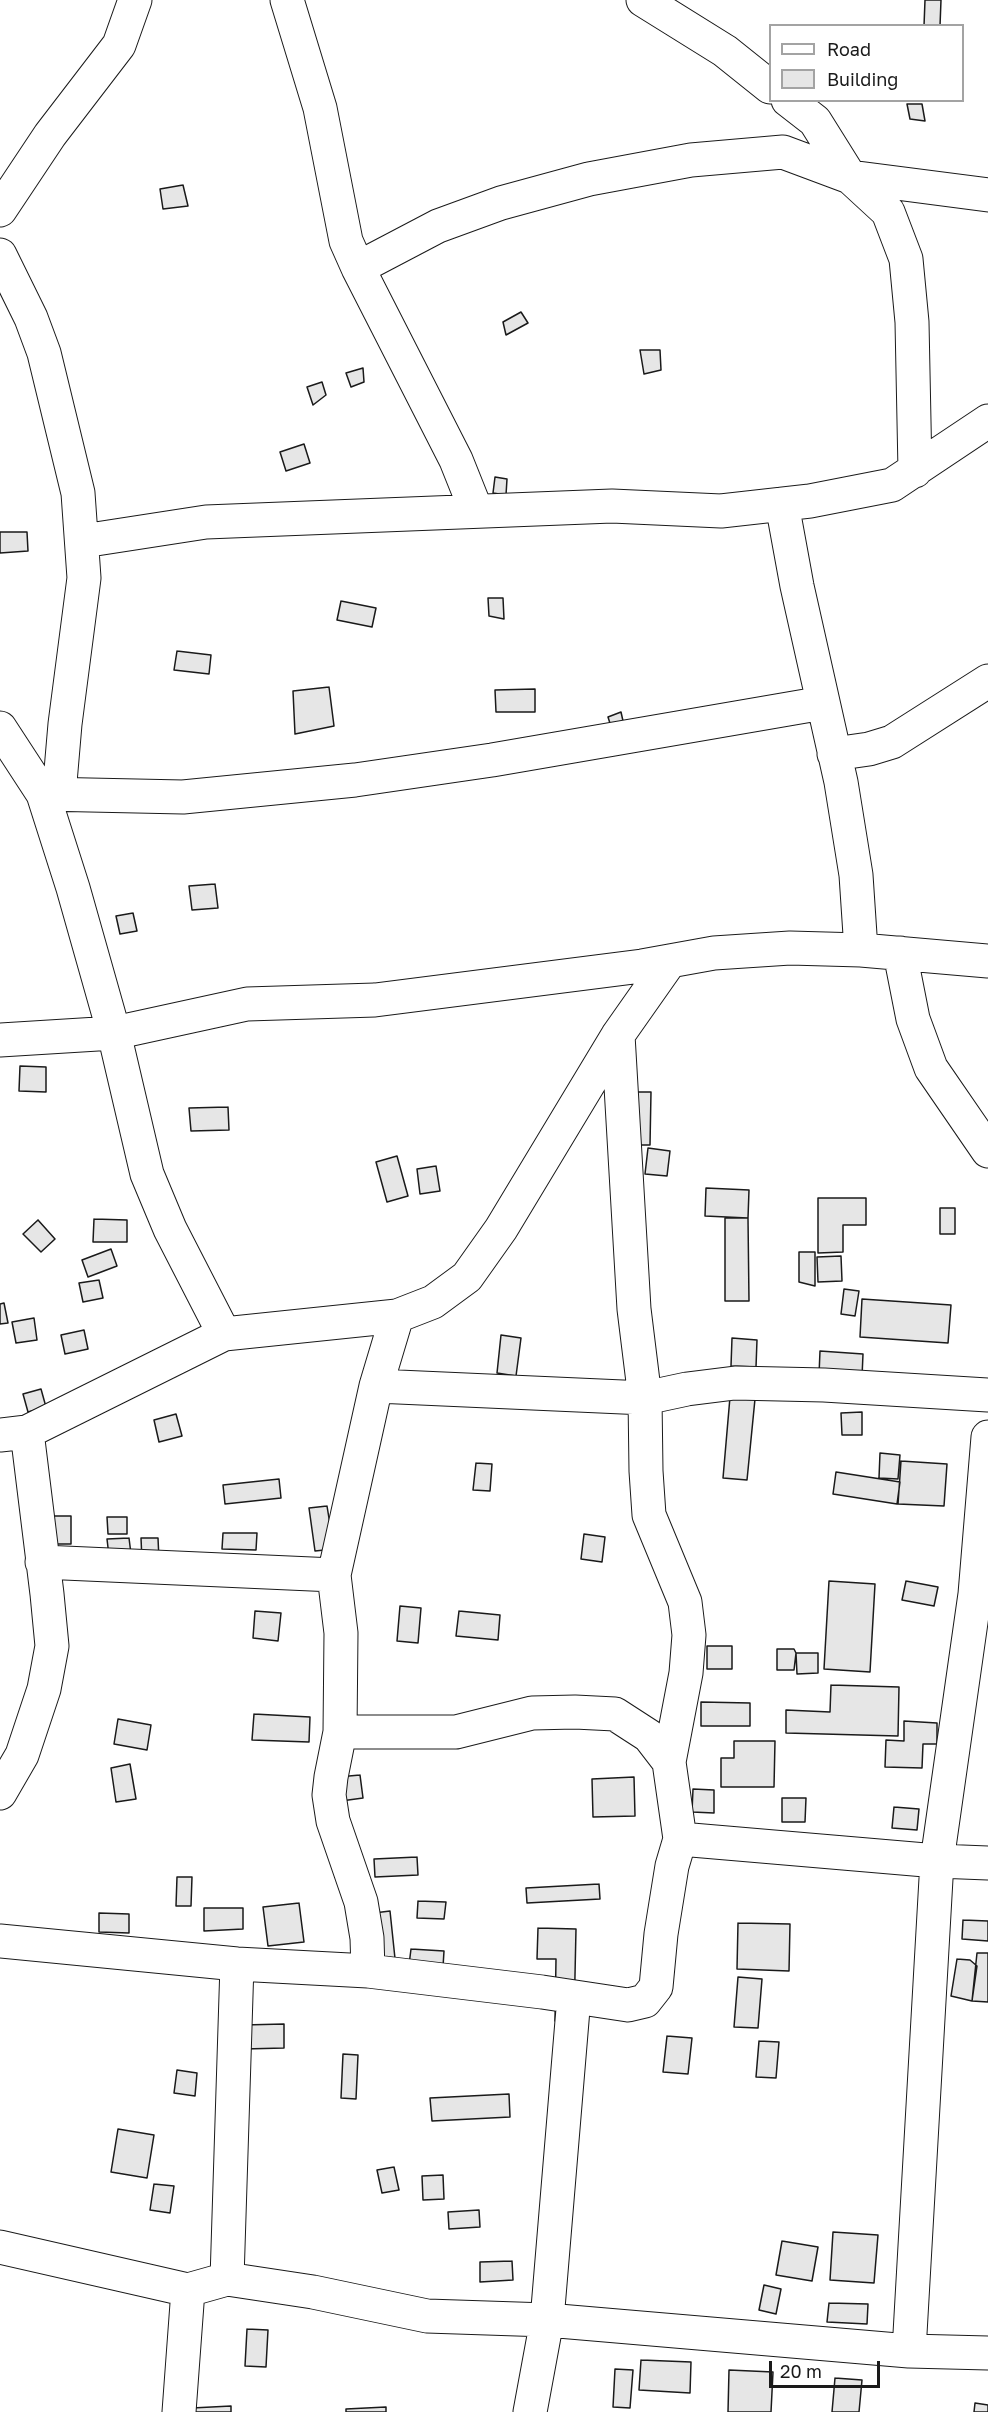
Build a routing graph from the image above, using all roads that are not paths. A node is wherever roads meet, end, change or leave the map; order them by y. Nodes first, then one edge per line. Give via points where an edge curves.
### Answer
1 (135, 0) edge
2 (287, 0) edge
3 (643, 0) edge
4 (769, 85) edge
5 (791, 102) edge
6 (850, 177) junction
7 (988, 195) edge
8 (0, 210) edge
9 (0, 255) edge
10 (358, 268) junction
11 (988, 421) edge
12 (915, 471) junction
13 (782, 504) junction
14 (476, 510) junction
15 (83, 541) junction
16 (988, 681) edge
17 (823, 703) junction
18 (0, 728) edge
19 (834, 754) junction
20 (51, 794) junction
21 (861, 950) junction
22 (900, 953) junction
23 (670, 961) junction
24 (988, 961) edge
25 (114, 1033) junction
26 (618, 1035) junction
27 (0, 1040) edge
28 (988, 1151) edge
29 (397, 1316) junction
30 (224, 1334) junction
31 (376, 1386) junction
32 (988, 1395) edge
33 (645, 1398) junction
34 (14, 1433) edge
35 (988, 1437) edge
36 (42, 1562) junction
37 (334, 1575) junction
38 (981, 1595) edge
39 (340, 1732) junction
40 (669, 1762) junction
41 (0, 1793) edge
42 (680, 1839) junction
43 (937, 1861) junction
44 (988, 1863) edge
45 (0, 1941) edge
46 (237, 1964) junction
47 (368, 1971) junction
48 (574, 1997) junction
49 (0, 2247) edge
50 (227, 2278) junction
51 (188, 2290) junction
52 (547, 2320) junction
53 (909, 2350) junction
54 (988, 2353) edge
55 (179, 2412) edge
56 (530, 2412) edge

1 - 8 street via 119,45 50,135
2 - 10 street via 320,108 346,241
3 - 4 street via 725,51
5 - 6 street via 815,121
6 - 7 street
6 - 10 street via 783,152 692,160 501,203 438,226
6 - 12 street via 888,212 906,259 912,322
9 - 15 street via 44,353 78,494
10 - 14 street via 441,429
11 - 12 street
12 - 13 street via 892,485
13 - 14 street via 721,511 612,506
13 - 17 street
14 - 15 street via 206,522
15 - 20 street via 84,578 65,724
16 - 19 street via 892,742
17 - 19 street
17 - 20 street via 355,780 183,797
18 - 20 street
19 - 21 street via 856,875
20 - 25 street
21 - 22 street
21 - 23 street via 790,948 714,953
22 - 24 street
22 - 28 street via 913,1019 931,1068
23 - 25 street via 375,999 247,1004
23 - 26 street
25 - 27 street
25 - 30 street via 147,1174 170,1230
26 - 29 street via 501,1229 466,1277 433,1302
26 - 33 street via 634,1309
29 - 30 street
29 - 31 street
30 - 34 street
31 - 33 street
31 - 37 street
32 - 33 street via 735,1383
33 - 40 street via 649,1515 685,1602 689,1635
34 - 36 street
35 - 38 street
36 - 37 street
36 - 41 street via 50,1657 44,1689 22,1755
37 - 39 street via 341,1634
38 - 43 street
39 - 40 street via 456,1732 531,1713 615,1714 649,1736
39 - 47 street via 329,1795 333,1821 361,1902
40 - 42 street
42 - 43 street
42 - 48 street via 672,1866 656,1987 645,2001 628,2005
43 - 44 street
43 - 53 street
45 - 46 street
46 - 47 street
46 - 50 street
47 - 48 street
48 - 52 street
49 - 51 street
50 - 51 street
50 - 52 street via 428,2316
51 - 55 street
52 - 53 street
52 - 56 street
53 - 54 street

